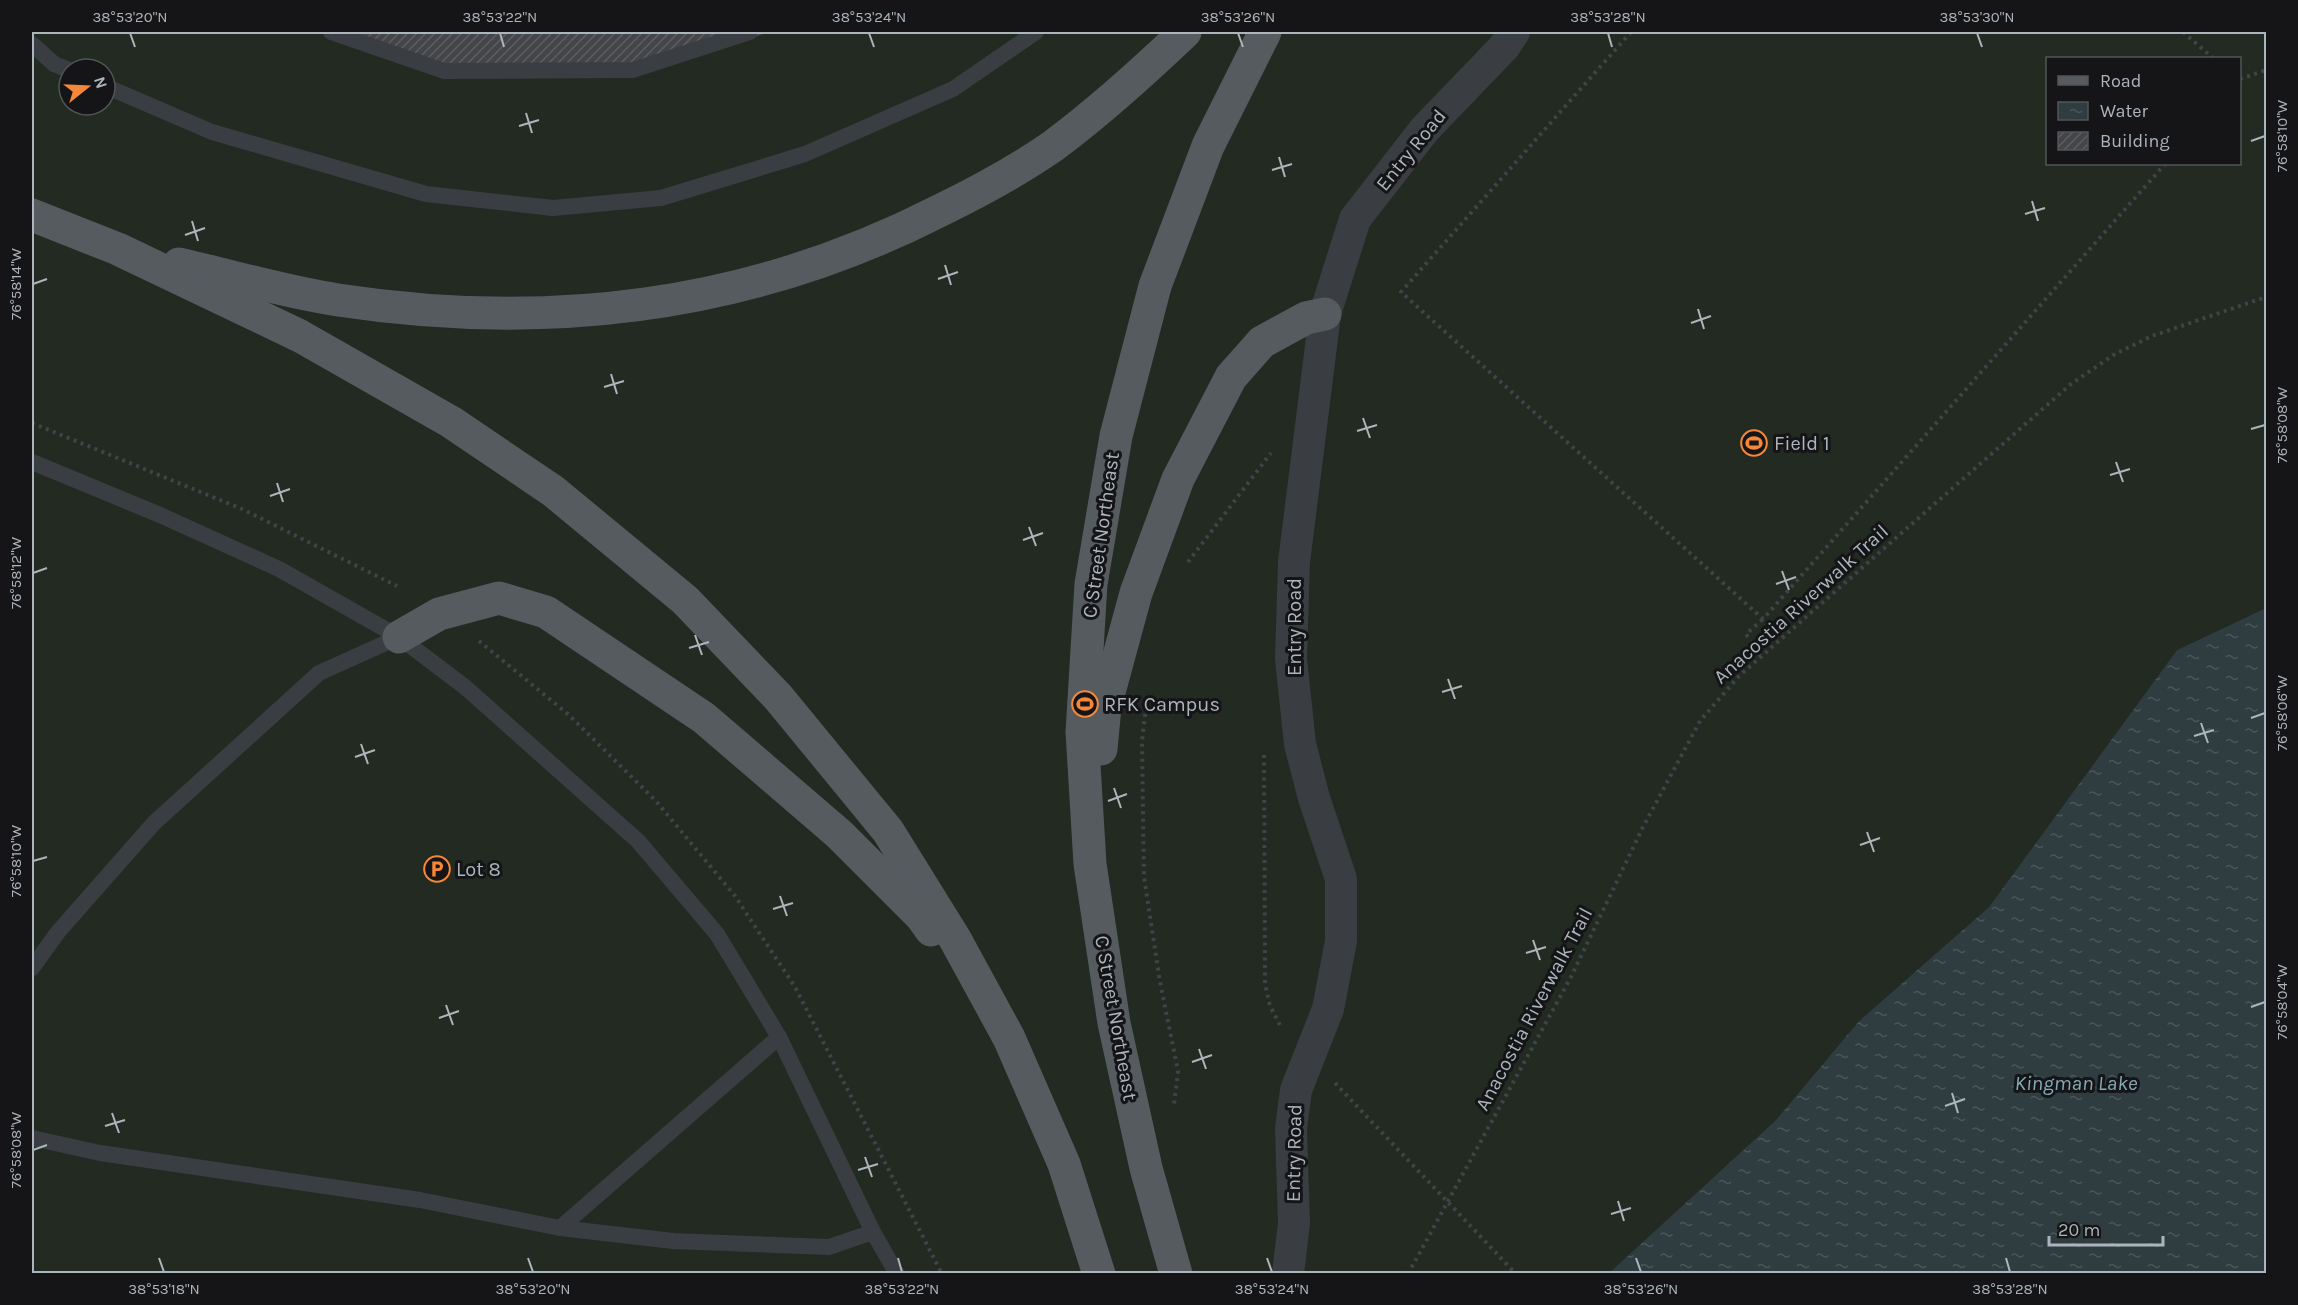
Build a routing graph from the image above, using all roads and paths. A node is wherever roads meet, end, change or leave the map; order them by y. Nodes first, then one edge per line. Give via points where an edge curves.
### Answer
1 (331, 32) edge
2 (750, 32) edge
3 (1036, 32) edge
4 (1185, 32) edge
5 (1265, 32) edge
6 (1514, 32) edge
7 (1631, 32) edge
8 (2182, 32) edge
9 (32, 44) edge
10 (2212, 57) edge
11 (57, 65) edge
12 (2266, 70) edge
13 (2241, 79) edge
14 (117, 91) edge
15 (2164, 165) edge
16 (32, 215) edge
17 (118, 249) junction
18 (2266, 297) edge
19 (1324, 314) junction
20 (32, 423) edge
21 (1276, 447) dead end
22 (32, 462) edge
23 (1186, 564) dead end
24 (397, 586) dead end
25 (1763, 619) junction
26 (399, 637) junction
27 (1760, 656) junction
28 (1148, 695) dead end
29 (1090, 864) junction
30 (32, 968) edge
31 (779, 1037) junction
32 (1009, 1038) junction
33 (1332, 1080) dead end
34 (1174, 1106) dead end
35 (32, 1138) edge
36 (1448, 1200) junction
37 (560, 1227) junction
38 (873, 1232) junction
39 (897, 1274) edge
40 (1099, 1274) edge
41 (1176, 1274) edge
42 (1288, 1274) edge
43 (1408, 1274) edge
44 (1516, 1274) edge

1 - 2 lane via 444,72 633,70
3 - 14 lane via 953,89 805,154 661,198 553,208 426,194 212,132
4 - 17 main road via 1130,84 1052,146 984,189 888,237 826,262 713,293 569,312 438,310 316,296
5 - 29 main road, C Street Northeast via 1208,146 1155,286 1116,436 1091,584 1083,709
6 - 19 street, Entry Road via 1425,129 1355,219
7 - 25 path via 1401,292
8 - 10 path
9 - 11 lane
12 - 13 path
15 - 25 path
16 - 17 main road
17 - 32 main road via 300,336 451,422 553,491 685,600 778,697 888,831 955,939
18 - 27 path, Anacostia Riverwalk Trail via 2152,336 2115,354 2071,384
19 - 29 main road via 1306,318 1262,342 1231,377 1178,479 1136,593 1106,707
19 - 42 street, Entry Road via 1294,562 1291,659 1300,744 1341,879 1341,942 1328,1009 1296,1090 1291,1129 1294,1223
20 - 24 path via 242,509
21 - 23 path
22 - 26 lane via 279,569
25 - 27 path via 1746,634
26 - 30 lane via 319,673 154,823 58,932
26 - 31 lane via 465,687 638,841 717,934
26 - 32 main road via 439,614 499,598 546,612 704,718 839,834 921,916
27 - 36 path, Anacostia Riverwalk Trail via 1700,721 1643,827 1571,978
28 - 34 path via 1142,741 1144,877 1178,1071
29 - 41 main road, C Street Northeast via 1114,1023 1146,1168
31 - 37 lane
31 - 38 lane
32 - 40 main road via 1064,1164
33 - 36 path
35 - 37 lane via 99,1153 420,1200
36 - 43 path, Anacostia Riverwalk Trail
36 - 44 path
37 - 38 lane via 673,1241 830,1247
38 - 39 lane

